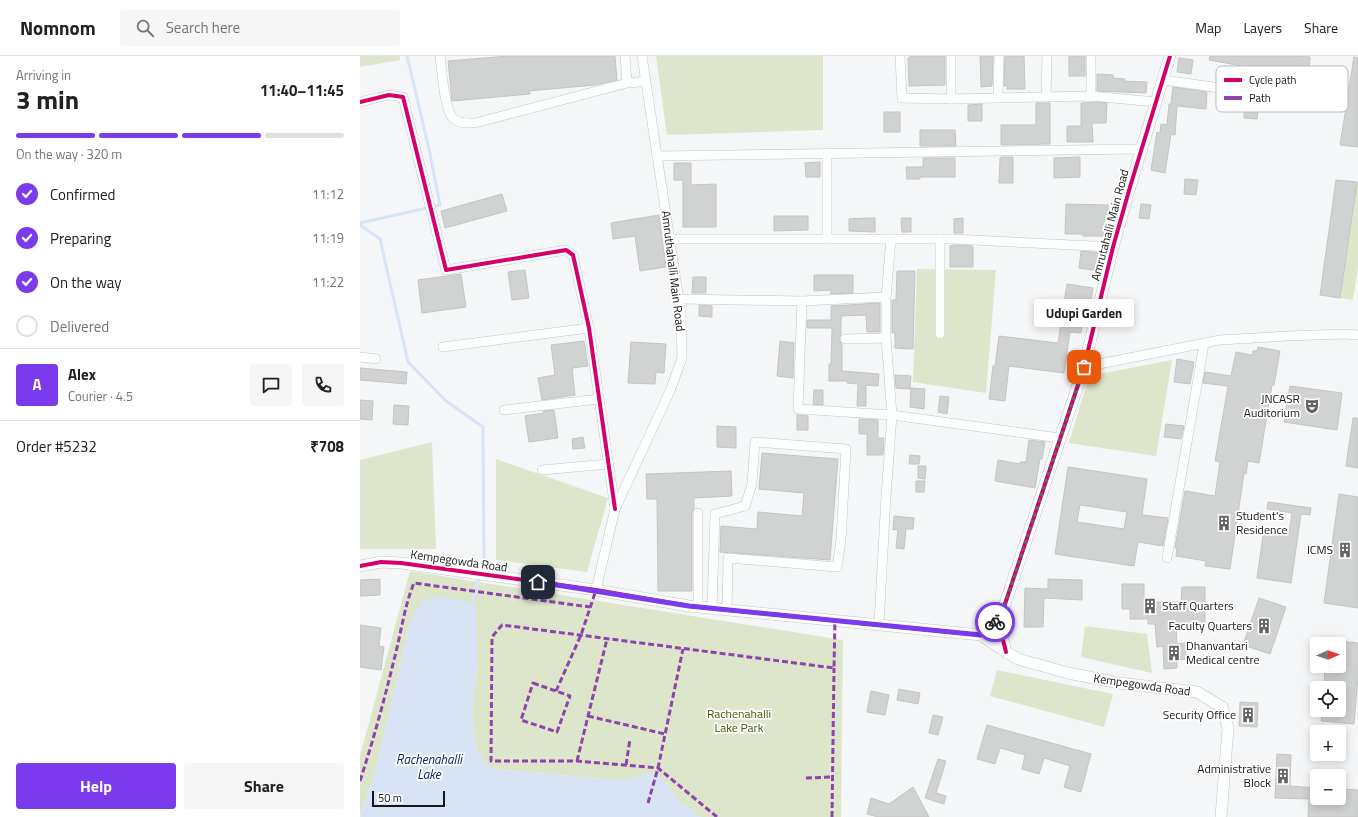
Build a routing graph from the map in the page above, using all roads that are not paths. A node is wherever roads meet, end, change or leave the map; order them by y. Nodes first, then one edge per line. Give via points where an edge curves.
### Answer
1 (443, 56) edge
2 (625, 56) edge
3 (642, 56) edge
4 (900, 56) edge
5 (951, 56) edge
6 (999, 56) edge
7 (1047, 56) edge
8 (1091, 56) edge
9 (1170, 56) edge
10 (645, 77) junction
11 (1162, 80) junction
12 (629, 82) junction
13 (1216, 88) edge
14 (1091, 96) junction
15 (1046, 97) junction
16 (998, 98) junction
17 (951, 99) junction
18 (360, 102) edge
19 (1156, 102) junction
20 (1141, 149) junction
21 (827, 154) junction
22 (658, 156) junction
23 (827, 239) junction
24 (891, 239) junction
25 (940, 239) junction
26 (670, 240) junction
27 (1113, 247) junction
28 (886, 297) junction
29 (679, 299) junction
30 (802, 301) junction
31 (589, 328) junction
32 (940, 334) dead end
33 (1358, 335) edge
34 (886, 338) junction
35 (845, 339) dead end
36 (1204, 344) junction
37 (443, 346) dead end
38 (360, 357) edge
39 (376, 359) dead end
40 (1084, 367) junction
41 (599, 399) junction
42 (504, 410) dead end
43 (892, 415) junction
44 (1060, 438) junction
45 (608, 464) junction
46 (542, 470) dead end
47 (615, 509) junction
48 (698, 513) dead end
49 (713, 558) junction
50 (728, 558) junction
51 (1167, 558) dead end
52 (360, 566) edge
53 (596, 590) junction
54 (698, 606) junction
55 (712, 608) junction
56 (727, 609) junction
57 (1001, 616) junction
58 (879, 624) junction
59 (981, 635) junction
60 (1006, 652) junction
61 (1221, 817) edge

1 - 12 street via 447,108 453,119 463,124
2 - 12 street
3 - 10 street, Amruthahalli Main Road
4 - 17 street via 902,98
5 - 17 street
6 - 16 street
7 - 15 street
8 - 14 street
9 - 11 street, Amrutahalli Main Road
10 - 12 street
10 - 22 street, Amruthahalli Main Road
11 - 13 street
11 - 19 street, Amrutahalli Main Road
14 - 15 street
14 - 19 street
15 - 16 street
16 - 17 street
18 - 31 street via 389,95 403,97 446,270 566,250 573,255
19 - 20 street, Amrutahalli Main Road
20 - 21 street
20 - 27 street, Amrutahalli Main Road
21 - 22 street
21 - 23 street
22 - 26 street, Amruthahalli Main Road
23 - 24 street
23 - 26 street
24 - 25 street
24 - 28 street
25 - 27 street
25 - 32 street
26 - 29 street, Amruthahalli Main Road
27 - 40 street, Amrutahalli Main Road
28 - 30 street
28 - 34 street
29 - 30 street
29 - 47 street, Amruthahalli Main Road via 682,358 670,392
30 - 43 street via 798,409
31 - 37 street
31 - 41 street
33 - 36 street via 1287,336 1220,340
34 - 35 street
34 - 43 street
36 - 40 street
36 - 51 street
38 - 39 street
40 - 44 street, Amrutahalli Main Road
41 - 42 street
41 - 45 street
43 - 44 street
43 - 58 street
44 - 57 street, Amrutahalli Main Road
45 - 46 street
45 - 47 street
47 - 53 street, Amruthahalli Main Road
48 - 54 street
49 - 50 street
49 - 50 street via 715,514 745,506 752,484 755,442 846,449 837,568
49 - 55 street
50 - 56 street
52 - 53 street, Kempegowda Road via 381,562 401,563
53 - 54 street, Kempegowda Road
54 - 55 street, Kempegowda Road
55 - 56 street, Kempegowda Road
56 - 58 street, Kempegowda Road
57 - 59 street
57 - 60 street, Amrutahalli Main Road via 1001,632
58 - 59 street, Kempegowda Road
59 - 60 street, Kempegowda Road
60 - 61 street, Kempegowda Road via 1018,659 1068,673 1119,683 1197,692 1222,707 1228,728

